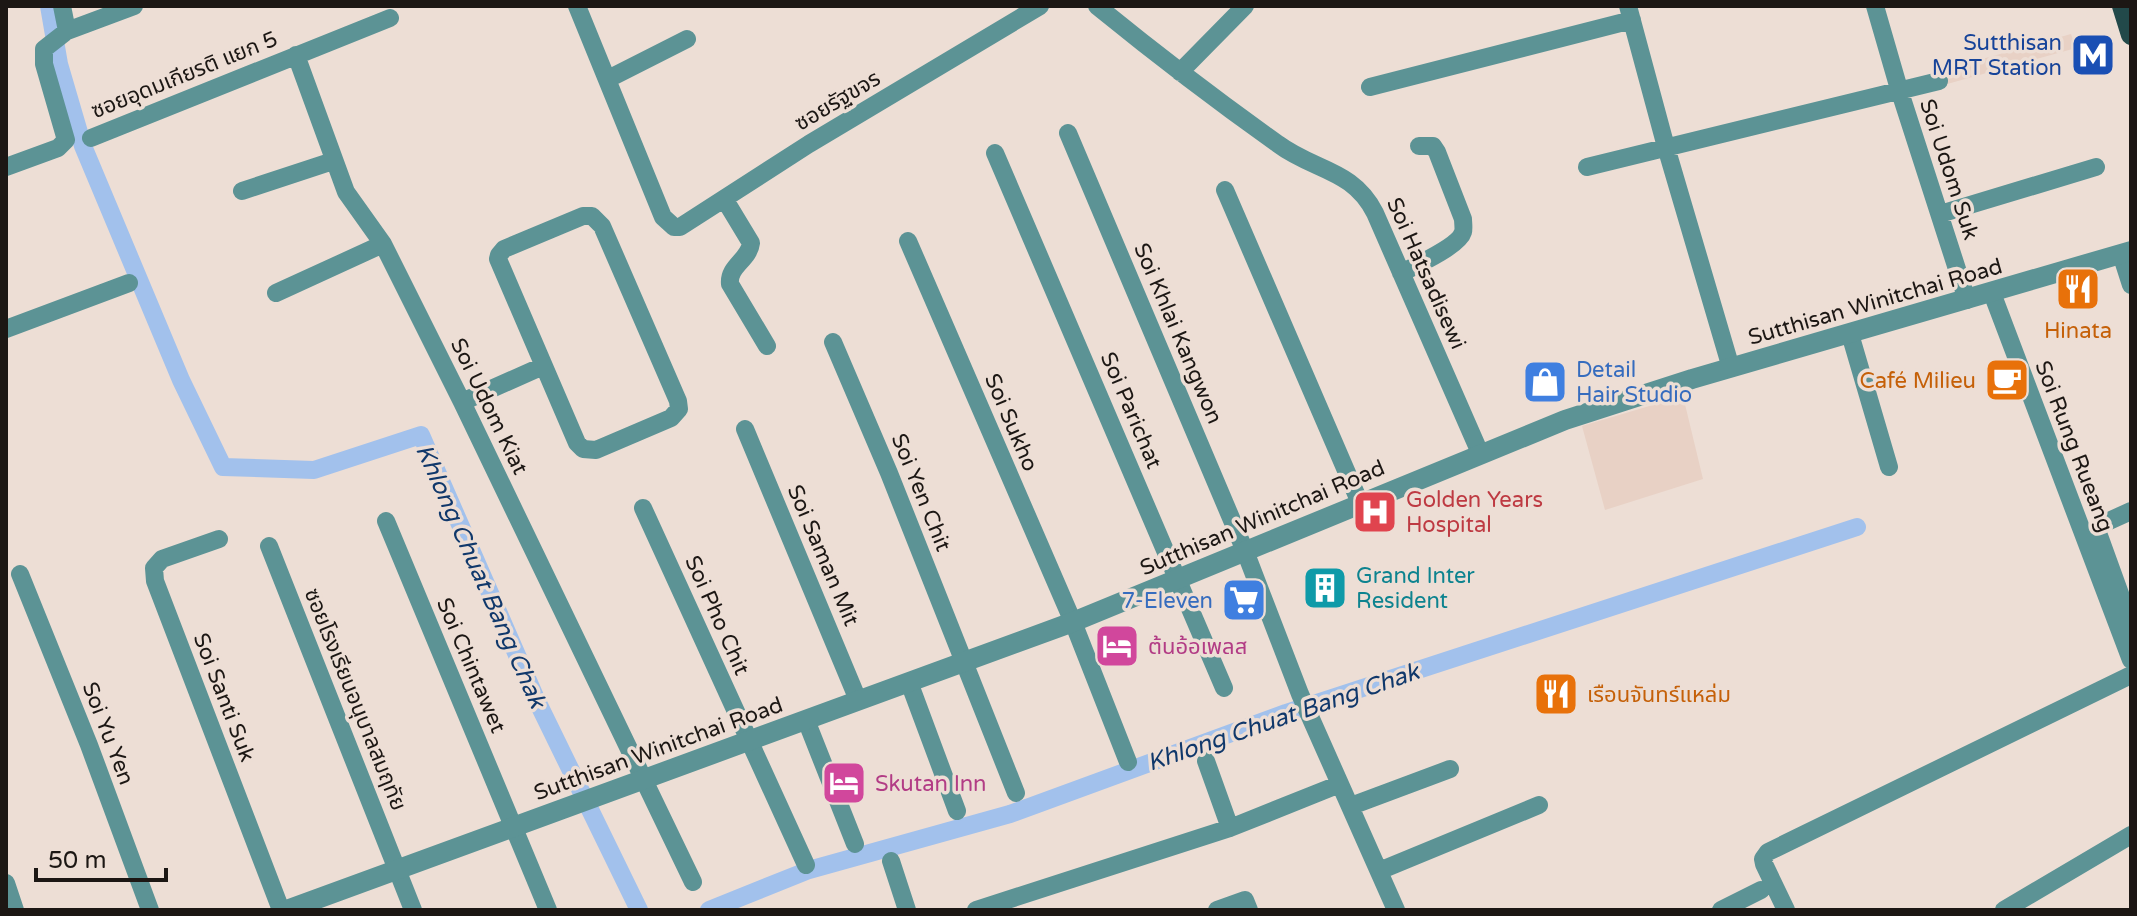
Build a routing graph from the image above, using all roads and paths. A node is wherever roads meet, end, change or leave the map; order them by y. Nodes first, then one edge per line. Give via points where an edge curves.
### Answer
1 (62, 6) edge
2 (134, 6) edge
3 (577, 6) edge
4 (1040, 6) edge
5 (1097, 6) edge
6 (1245, 6) edge
7 (1875, 6) edge
8 (2122, 6) edge
9 (1630, 13) edge
10 (390, 18) dead end
11 (65, 32) junction
12 (2131, 35) edge
13 (687, 39) dead end
14 (296, 55) junction
15 (1180, 72) junction
16 (608, 79) junction
17 (1939, 81) dead end
18 (1370, 87) dead end
19 (1899, 89) junction
20 (1068, 133) dead end
21 (91, 138) dead end
22 (1419, 146) dead end
23 (1666, 147) junction
24 (995, 153) dead end
25 (333, 161) junction
26 (6, 167) edge
27 (1587, 167) dead end
28 (2096, 167) dead end
29 (1225, 190) dead end
30 (242, 191) dead end
31 (725, 200) junction
32 (1940, 214) junction
33 (908, 241) dead end
34 (383, 244) junction
35 (2126, 252) edge
36 (1401, 273) junction
37 (129, 283) dead end
38 (2131, 285) edge
39 (276, 293) dead end
40 (1992, 293) junction
41 (1967, 300) junction
42 (6, 329) edge
43 (1850, 334) junction
44 (833, 342) dead end
45 (767, 346) dead end
46 (543, 366) junction
47 (1731, 368) junction
48 (462, 402) junction
49 (745, 429) dead end
50 (1480, 453) junction
51 (1889, 467) dead end
52 (1360, 503) junction
53 (643, 508) dead end
54 (2131, 511) edge
55 (386, 521) dead end
56 (219, 539) dead end
57 (269, 546) dead end
58 (1245, 551) junction
59 (20, 574) dead end
60 (1178, 579) junction
61 (1073, 622) junction
62 (2131, 624) edge
63 (2131, 660) edge
64 (964, 662) junction
65 (2131, 675) edge
66 (909, 682) junction
67 (1224, 688) dead end
68 (858, 700) junction
69 (806, 720) junction
70 (748, 741) junction
71 (1206, 761) dead end
72 (1128, 762) dead end
73 (1450, 769) dead end
74 (644, 779) junction
75 (1340, 784) junction
76 (1016, 793) dead end
77 (1539, 805) dead end
78 (1351, 806) junction
79 (957, 811) dead end
80 (513, 827) junction
81 (1230, 828) junction
82 (2131, 835) edge
83 (855, 844) dead end
84 (891, 861) dead end
85 (806, 865) dead end
86 (398, 870) junction
87 (1379, 871) junction
88 (693, 882) dead end
89 (6, 883) edge
90 (1761, 890) dead end
91 (15, 910) edge
92 (150, 910) edge
93 (281, 910) edge
94 (287, 910) edge
95 (413, 910) edge
96 (548, 910) edge
97 (907, 910) edge
98 (976, 910) edge
99 (1217, 910) edge
100 (1249, 910) edge
101 (1396, 910) edge
102 (1721, 910) edge
103 (1786, 910) edge
104 (2004, 910) edge

1 - 11 street
2 - 11 street
3 - 16 street
4 - 31 street, ซอยรัฐขจร
5 - 15 street, Soi Hatsadisewi
6 - 15 street
7 - 19 street, Soi Udom Suk
8 - 12 main road
9 - 18 street
9 - 23 street
10 - 14 street, ซอยอุดมเกียรติ แยก 5
11 - 26 street via 44,49 44,64 66,140 58,148
13 - 16 street
14 - 21 street, ซอยอุดมเกียรติ แยก 5
14 - 25 street, Soi Udom Kiat
15 - 36 street, Soi Hatsadisewi via 1281,147 1357,187 1375,213
16 - 31 street, ซอยรัฐขจร via 663,217 680,227
17 - 19 street
19 - 23 street
19 - 32 street, Soi Udom Suk
20 - 58 street, Soi Khlai Kangwon
22 - 36 street via 1433,146 1437,152 1464,230 1449,246
23 - 27 street
23 - 47 street
24 - 60 street, Soi Parichat
25 - 30 street
25 - 34 street, Soi Udom Kiat via 355,208
28 - 32 street
29 - 52 street
31 - 45 street via 751,243 730,275 730,284
32 - 41 street, Soi Udom Suk
33 - 61 street, Soi Sukho
34 - 39 street
34 - 48 street, Soi Udom Kiat
35 - 38 street
35 - 40 street, Sutthisan Winitchai Road
36 - 50 street, Soi Hatsadisewi
37 - 42 street
40 - 41 street, Sutthisan Winitchai Road
40 - 63 street, Soi Rung Rueang
41 - 43 street, Sutthisan Winitchai Road
43 - 47 street, Sutthisan Winitchai Road
43 - 51 street
44 - 64 street, Soi Yen Chit
46 - 46 street via 499,255 592,216 602,226 679,409 671,418 588,451 577,443
46 - 48 street
47 - 50 street, Sutthisan Winitchai Road
48 - 74 street, Soi Udom Kiat
49 - 68 street, Soi Saman Mit
50 - 52 street, Sutthisan Winitchai Road
52 - 58 street, Sutthisan Winitchai Road
53 - 70 street, Soi Pho Chit
54 - 62 street via 2097,530
55 - 80 street, Soi Chintawet
56 - 93 street, Soi Santi Suk via 162,559 154,568 155,581
57 - 86 street, ซอยโรงเรียนอนุบาลสมฤทัย
58 - 60 street, Sutthisan Winitchai Road
58 - 75 street, Soi Khlai Kangwon
59 - 92 street, Soi Yu Yen
60 - 61 street, Sutthisan Winitchai Road
60 - 67 street, Soi Parichat
61 - 64 street, Sutthisan Winitchai Road
61 - 72 street, Soi Sukho
64 - 66 street, Sutthisan Winitchai Road
64 - 76 street, Soi Yen Chit
65 - 103 street via 1768,852 1764,864
66 - 68 street, Sutthisan Winitchai Road
66 - 79 street
68 - 69 street, Sutthisan Winitchai Road
69 - 70 street, Sutthisan Winitchai Road
69 - 83 street
70 - 74 street, Sutthisan Winitchai Road
70 - 85 street, Soi Pho Chit
71 - 81 street
73 - 78 street
74 - 80 street, Sutthisan Winitchai Road
74 - 88 street, Soi Udom Kiat
75 - 78 street
75 - 81 street
77 - 87 street
78 - 87 street
80 - 86 street, Sutthisan Winitchai Road
80 - 96 street, Soi Chintawet
81 - 98 street
82 - 104 street
84 - 97 street
86 - 94 street, Sutthisan Winitchai Road
86 - 95 street, ซอยโรงเรียนอนุบาลสมฤทัย
87 - 101 street
89 - 91 street
90 - 102 street
99 - 100 street via 1245,900

